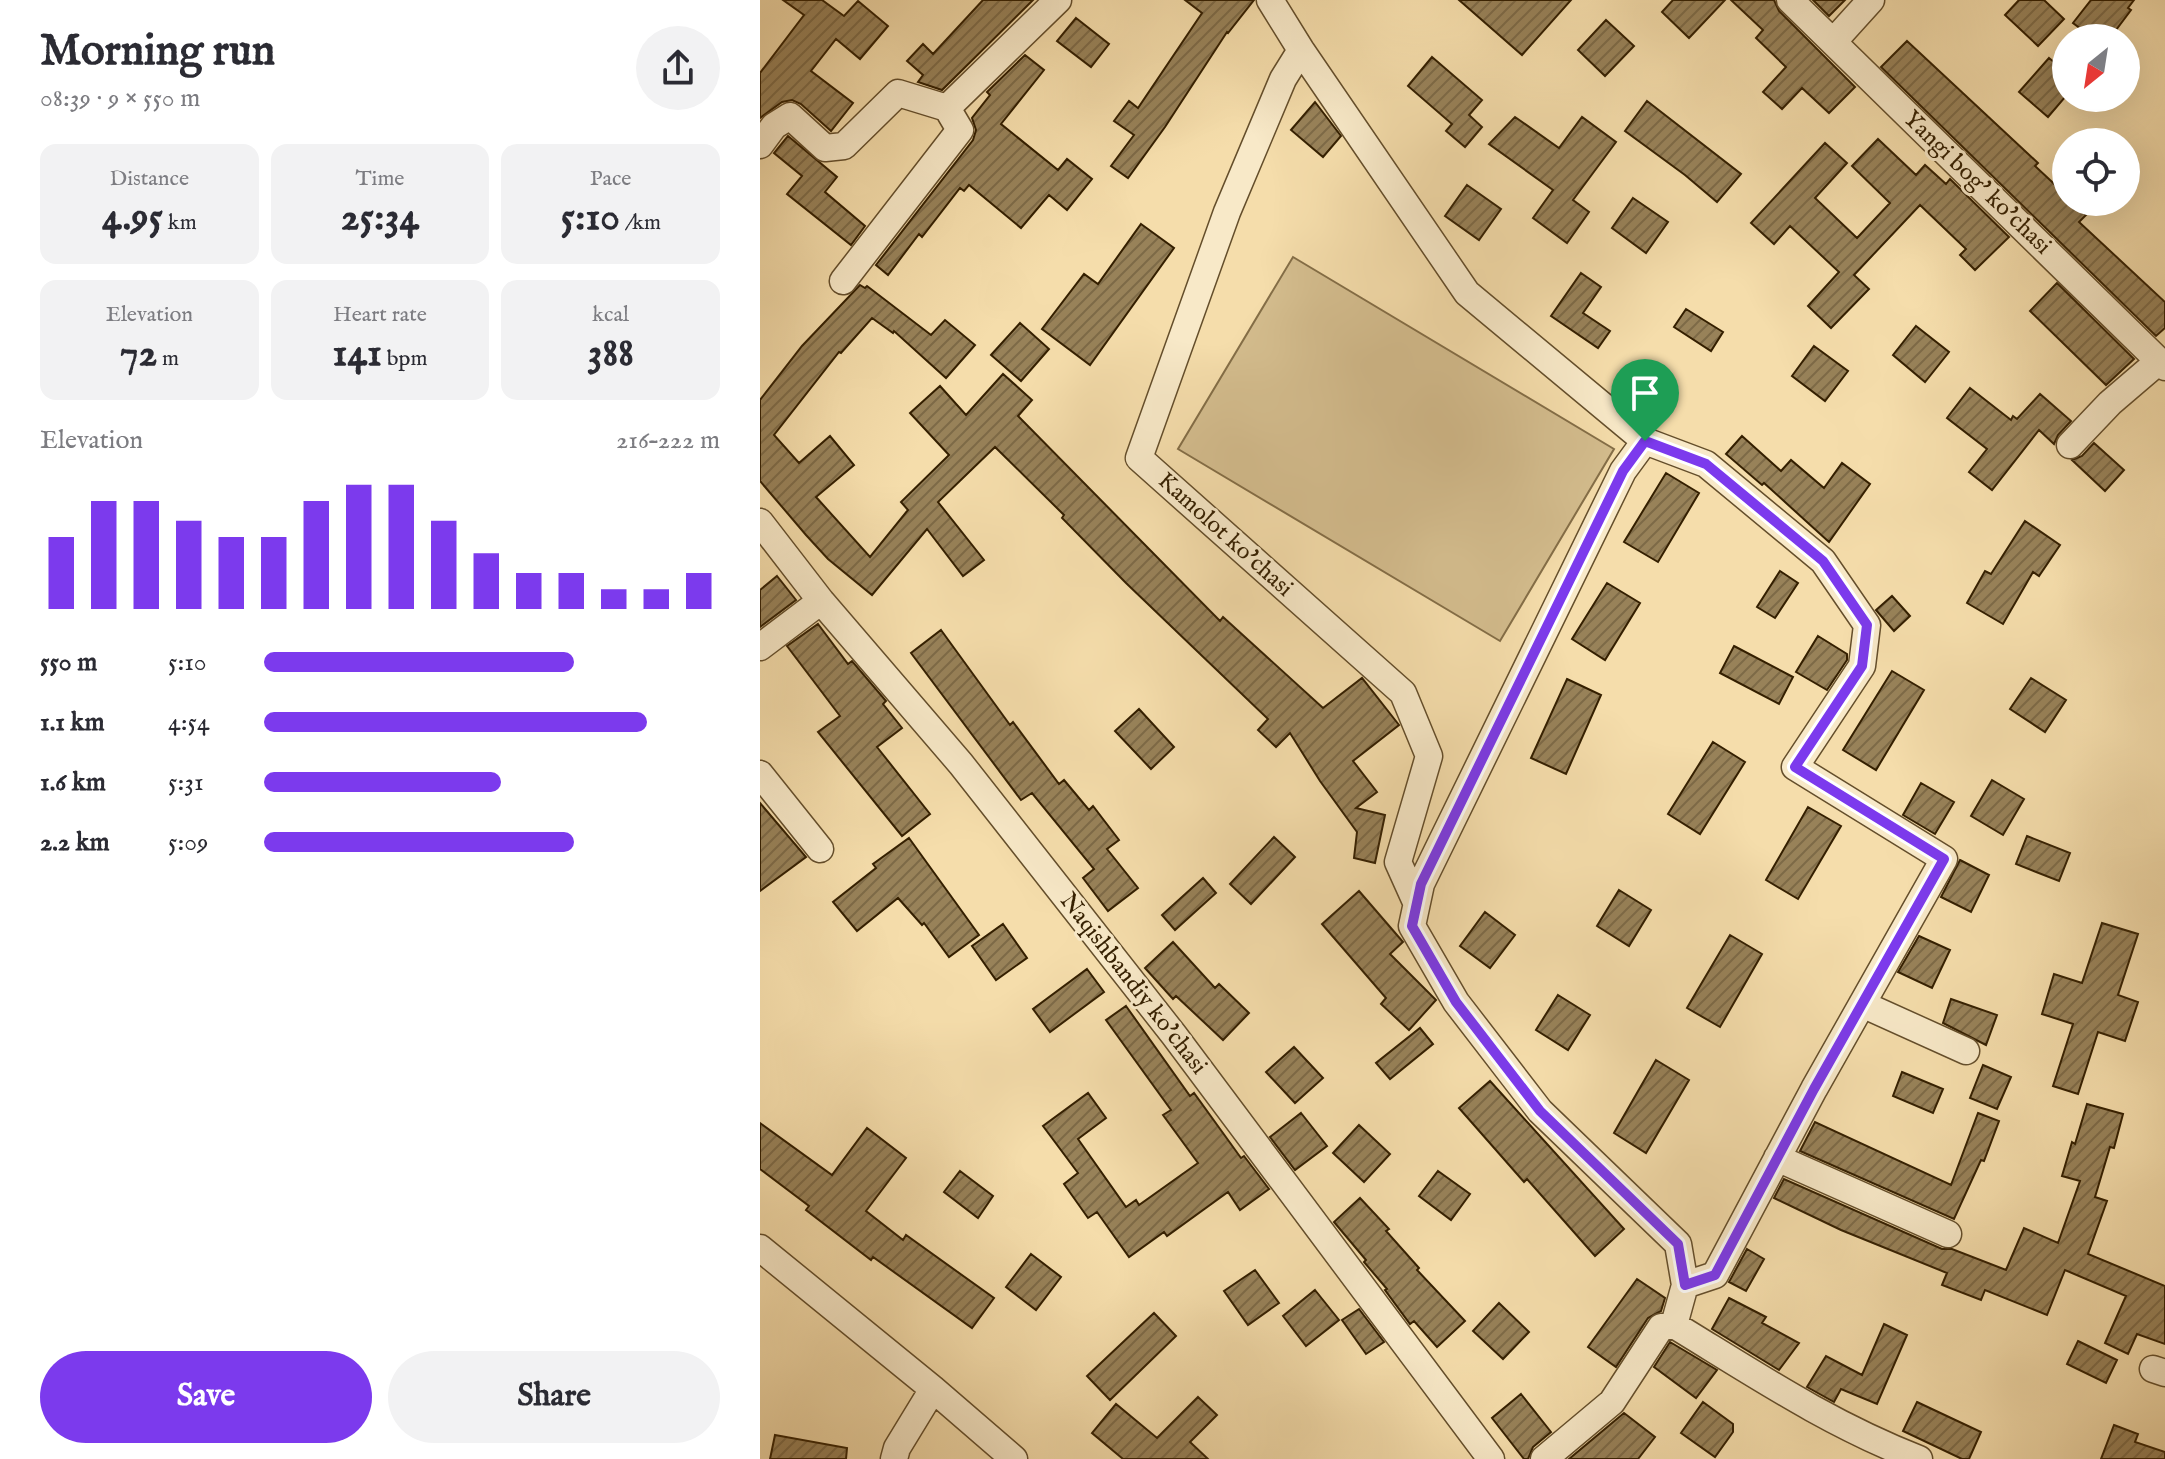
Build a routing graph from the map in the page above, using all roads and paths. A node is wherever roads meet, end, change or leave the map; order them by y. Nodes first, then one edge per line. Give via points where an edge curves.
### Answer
1 (1058, 0) edge
2 (1270, 0) edge
3 (1790, 0) edge
4 (1871, 0) edge
5 (1833, 42) junction
6 (1301, 50) junction
7 (947, 108) junction
8 (760, 145) edge
9 (843, 281) dead end
10 (2162, 364) edge
11 (1645, 441) junction
12 (2070, 445) dead end
13 (760, 522) edge
14 (821, 601) junction
15 (760, 647) edge
16 (760, 774) edge
17 (820, 849) dead end
18 (1414, 914) junction
19 (1862, 1004) junction
20 (1966, 1051) dead end
21 (1777, 1158) junction
22 (1948, 1234) dead end
23 (760, 1248) edge
24 (1685, 1285) junction
25 (1674, 1325) junction
26 (933, 1389) junction
27 (894, 1459) edge
28 (1014, 1459) edge
29 (1491, 1459) edge
30 (1544, 1459) edge
31 (1919, 1459) edge

1 - 7 street
2 - 6 street
3 - 5 street, Yangi bog' ko'chasi
4 - 5 street
5 - 10 street, Yangi bog' ko'chasi
6 - 11 street via 1467,293
6 - 18 street, Kamolot ko'chasi via 1283,79 1227,212 1139,458 1403,693 1429,756 1398,862
7 - 8 street via 898,93 844,146 825,148 790,116
7 - 9 street via 960,130
10 - 12 street via 2110,403
11 - 18 street via 1623,471 1421,884
11 - 19 street via 1706,464 1823,561 1867,625 1862,666 1795,767 1944,859
13 - 14 street, Naqishbandiy ko'chasi
14 - 15 street
14 - 29 street, Naqishbandiy ko'chasi via 961,764 1174,1035
16 - 17 street
18 - 24 street via 1456,1002 1540,1111 1678,1244
19 - 20 street
19 - 21 street
21 - 22 street
21 - 24 street via 1715,1275
23 - 26 street
24 - 25 street
25 - 30 street via 1661,1327 1612,1402
25 - 31 street via 1823,1416
26 - 27 street
26 - 28 street

